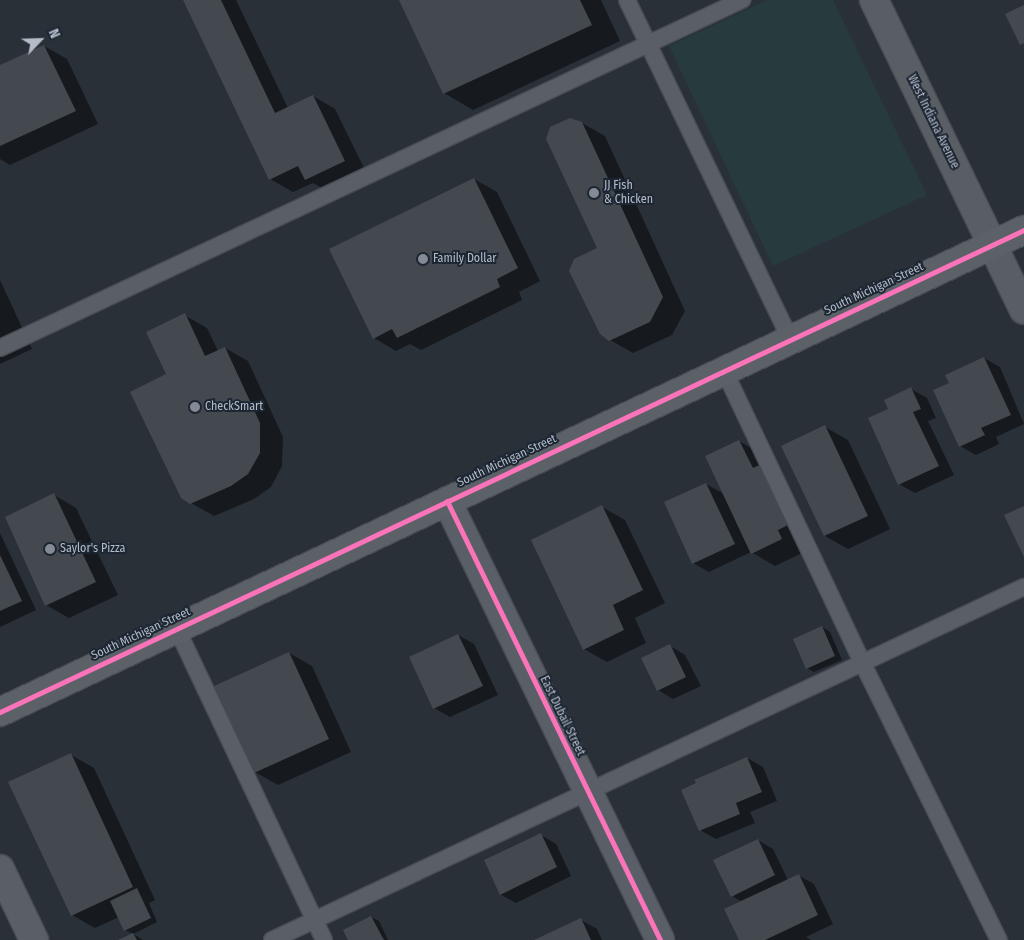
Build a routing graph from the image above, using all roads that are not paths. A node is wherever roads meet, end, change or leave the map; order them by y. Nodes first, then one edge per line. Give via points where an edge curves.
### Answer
1 (627, 0) edge
2 (742, 0) edge
3 (874, 0) edge
4 (649, 44) junction
5 (1024, 230) edge
6 (992, 245) junction
7 (1024, 310) edge
8 (790, 339) junction
9 (0, 348) edge
10 (724, 370) junction
11 (447, 501) junction
12 (1024, 588) edge
13 (177, 629) junction
14 (862, 662) junction
15 (0, 712) edge
16 (588, 793) junction
17 (0, 869) edge
18 (314, 920) junction
19 (34, 940) edge
20 (272, 940) edge
21 (324, 940) edge
22 (660, 940) edge
23 (999, 940) edge

1 - 4 lane
2 - 4 lane
3 - 6 street, West Indiana Avenue
4 - 8 lane
4 - 9 lane
5 - 6 main road, South Michigan Street
6 - 7 street, West Indiana Avenue
6 - 8 main road, South Michigan Street
8 - 10 main road, South Michigan Street
10 - 11 main road, South Michigan Street
10 - 14 lane
11 - 13 main road, South Michigan Street
11 - 16 street, East Dubail Street
12 - 14 lane
13 - 15 main road, South Michigan Street
13 - 18 lane
14 - 16 lane
14 - 23 lane
16 - 18 lane
16 - 22 street, East Dubail Street
17 - 19 street
18 - 20 lane
18 - 21 lane

